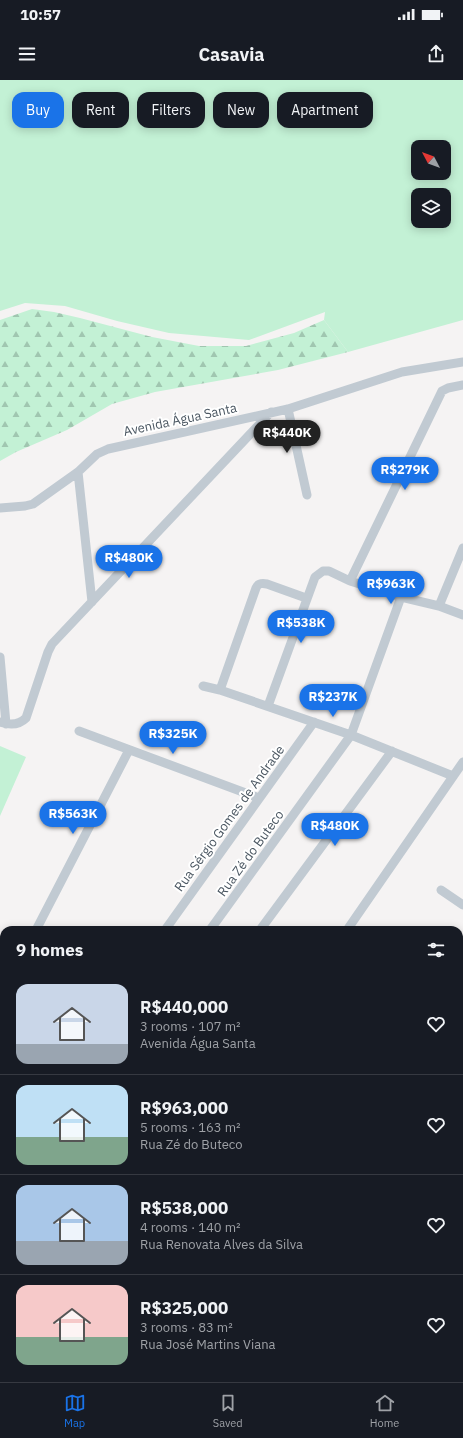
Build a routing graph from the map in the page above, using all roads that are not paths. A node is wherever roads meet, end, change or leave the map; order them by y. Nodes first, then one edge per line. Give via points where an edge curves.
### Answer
1 (463, 362) edge
2 (463, 384) edge
3 (288, 409) junction
4 (272, 412) junction
5 (78, 472) junction
6 (307, 495) dead end
7 (0, 508) edge
8 (463, 548) edge
9 (350, 581) junction
10 (401, 597) junction
11 (306, 598) junction
12 (92, 602) junction
13 (439, 606) junction
14 (463, 615) edge
15 (0, 657) edge
16 (203, 686) dead end
17 (220, 690) junction
18 (268, 706) junction
19 (314, 722) junction
20 (3, 723) edge
21 (79, 731) dead end
22 (351, 735) junction
23 (129, 750) junction
24 (392, 751) junction
25 (463, 762) edge
26 (453, 776) junction
27 (259, 798) junction
28 (440, 890) dead end
29 (463, 905) edge
30 (38, 926) edge
31 (168, 926) edge
32 (213, 926) edge
33 (263, 926) edge
34 (350, 926) edge

1 - 3 street, Avenida Água Santa via 402,372
2 - 9 street via 442,391
3 - 4 street, Avenida Água Santa
3 - 6 street
4 - 5 street, Avenida Água Santa via 108,449 97,454
4 - 12 street
5 - 7 street, Avenida Água Santa via 33,504
5 - 12 street
8 - 13 street
9 - 10 street
9 - 11 street via 324,571 315,577
10 - 13 street
10 - 22 street, Rua Zé do Buteco
11 - 17 street via 266,584 258,584
11 - 18 street
12 - 20 street via 52,644 26,718 22,722
13 - 14 street
15 - 20 street
16 - 17 street
17 - 18 street
18 - 19 street
19 - 22 street
19 - 27 street, Rua Sérgio Gomes de Andrade
21 - 23 street
22 - 24 street
22 - 32 street, Rua Zé do Buteco
23 - 27 street
23 - 30 street
24 - 26 street
24 - 33 street
25 - 26 street
26 - 34 street
27 - 31 street, Rua Sérgio Gomes de Andrade
28 - 29 street

